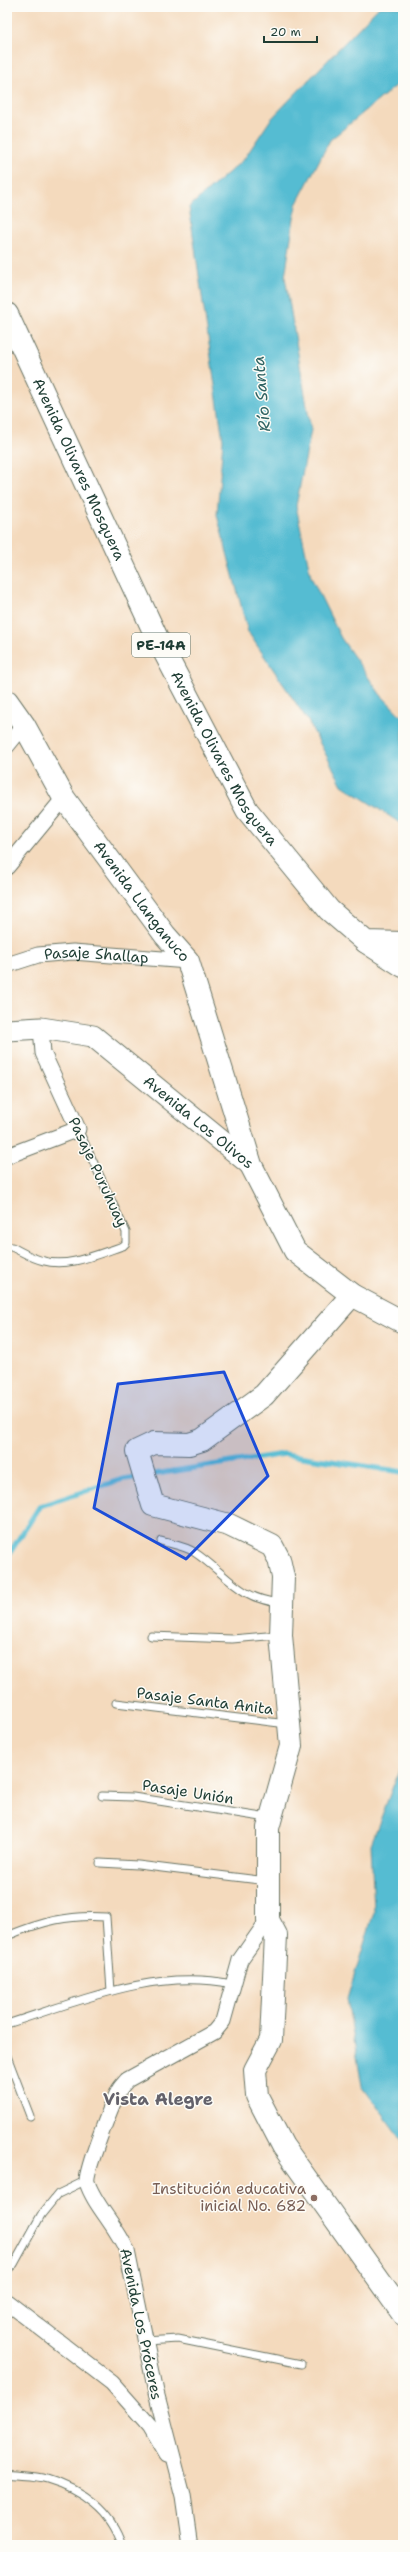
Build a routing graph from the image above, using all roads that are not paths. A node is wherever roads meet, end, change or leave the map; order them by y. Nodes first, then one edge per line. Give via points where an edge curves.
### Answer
1 (7, 314) edge
2 (7, 701) edge
3 (24, 725) junction
4 (7, 746) edge
5 (64, 798) junction
6 (7, 867) edge
7 (366, 942) junction
8 (403, 943) edge
9 (188, 961) junction
10 (7, 965) edge
11 (403, 966) edge
12 (41, 1028) junction
13 (7, 1030) edge
14 (78, 1129) junction
15 (7, 1156) edge
16 (251, 1165) junction
17 (7, 1247) edge
18 (352, 1295) junction
19 (403, 1322) edge
20 (161, 1541) dead end
21 (283, 1604) junction
22 (281, 1635) junction
23 (151, 1636) dead end
24 (116, 1703) dead end
25 (290, 1724) junction
26 (102, 1796) dead end
27 (270, 1819) junction
28 (100, 1863) dead end
29 (268, 1882) junction
30 (268, 1920) junction
31 (7, 1936) edge
32 (232, 1984) junction
33 (111, 1991) junction
34 (7, 2024) edge
35 (7, 2056) edge
36 (30, 2116) dead end
37 (87, 2180) junction
38 (7, 2270) edge
39 (7, 2302) edge
40 (403, 2314) edge
41 (145, 2341) junction
42 (301, 2364) dead end
43 (177, 2473) junction
44 (7, 2474) edge
45 (122, 2545) edge
46 (190, 2545) edge

1 - 7 main road, Avenida Olivares Mosquera / PE-14A via 157,638 247,810 329,910
2 - 3 main road, Avenida Llanganuco
3 - 4 street
3 - 5 main road, Avenida Llanganuco
5 - 6 street
5 - 9 main road, Avenida Llanganuco via 165,935
7 - 8 main road
7 - 11 main road, Avenida Olivares Mosquera
9 - 10 street, Pasaje Shallap via 73,952 38,955
9 - 16 main road, Avenida Llanganuco
12 - 13 main road, Avenida Los Olivos
12 - 14 street, Pasaje Puruhuay via 43,1053
12 - 16 main road, Avenida Los Olivos via 92,1036
14 - 15 street
14 - 17 lane, Pasaje Puruhuay via 126,1232 126,1243 124,1246 86,1258 54,1263
16 - 18 main road, Avenida Los Olivos via 295,1251
18 - 19 main road, Avenida Los Olivos
18 - 21 main road via 264,1395 202,1440 189,1444 154,1443 138,1451 153,1504 229,1525 272,1546 279,1559 283,1577
20 - 21 lane via 192,1550 243,1593 264,1602
21 - 22 main road
22 - 23 lane via 232,1639
22 - 25 main road
24 - 25 lane, Pasaje Santa Anita
25 - 27 main road via 291,1746
26 - 27 lane, Pasaje Unión via 133,1797
27 - 29 main road
28 - 29 lane via 138,1865
29 - 30 main road
30 - 32 street via 240,1960
30 - 40 main road via 276,1935 271,2040 255,2070 257,2096 283,2146
31 - 33 lane via 44,1921 89,1916 106,1917
32 - 33 lane via 205,1978 164,1979
32 - 37 street via 223,2021 214,2032 128,2080 118,2090 91,2161
33 - 34 lane
35 - 36 lane
37 - 38 lane via 58,2194 41,2215 14,2264
37 - 41 street, Avenida Los Próceres via 92,2194 120,2234 127,2251
39 - 43 street via 112,2383 150,2426
41 - 42 lane via 178,2339
41 - 43 street, Avenida Los Próceres
43 - 46 street, Avenida Los Próceres
44 - 45 lane via 46,2478 93,2501 106,2513 118,2532

